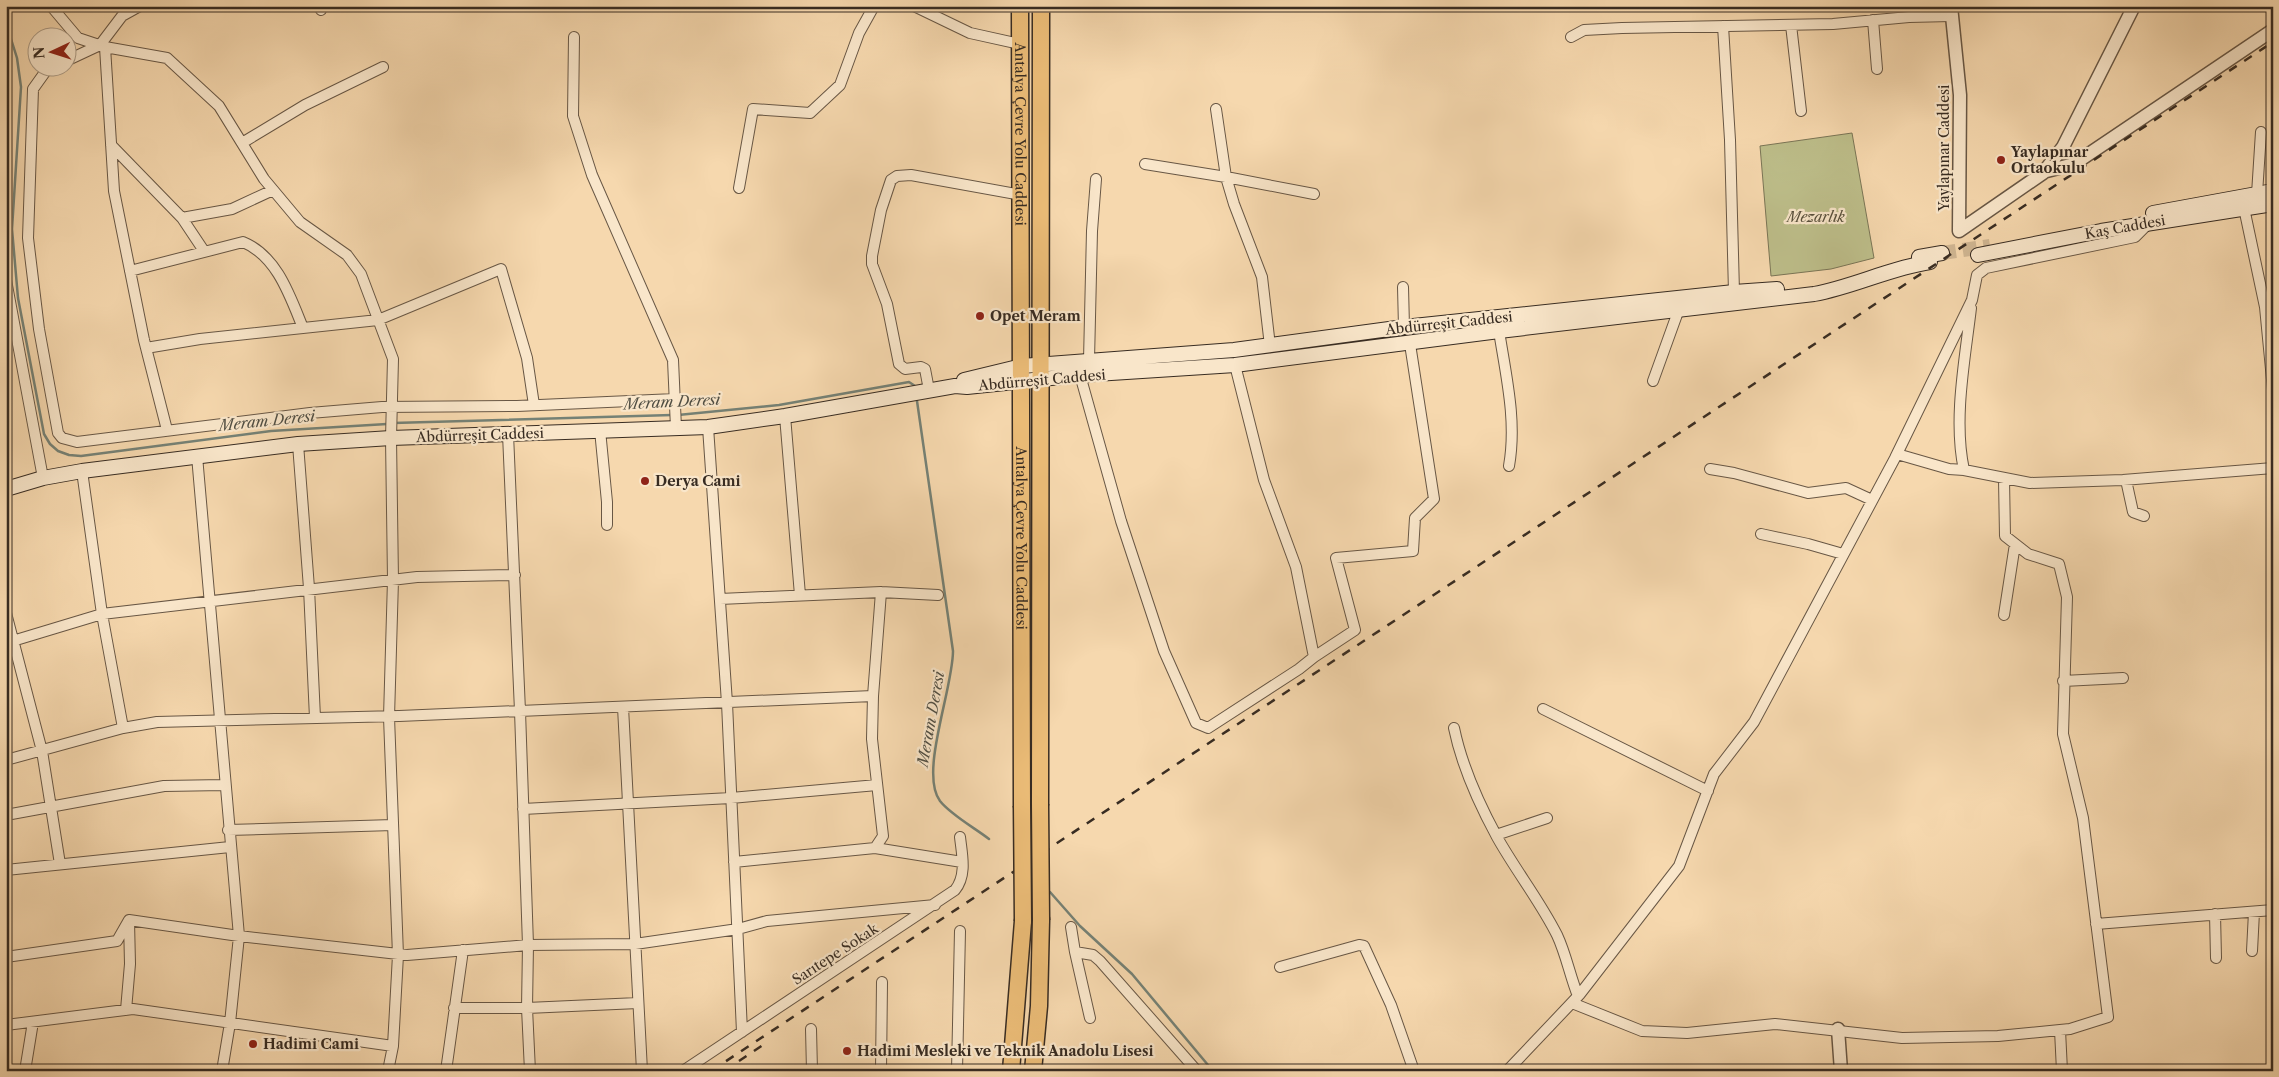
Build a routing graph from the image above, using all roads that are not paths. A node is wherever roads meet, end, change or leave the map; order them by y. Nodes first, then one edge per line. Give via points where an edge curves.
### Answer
1 (51, 6) edge
2 (140, 6) edge
3 (874, 6) edge
4 (914, 6) edge
5 (1020, 6) edge
6 (1040, 6) edge
7 (2134, 6) edge
8 (1951, 11) edge
9 (1872, 20) junction
10 (1791, 25) junction
11 (1723, 26) junction
12 (2273, 30) edge
13 (574, 37) dead end
14 (1571, 37) dead end
15 (1020, 44) junction
16 (102, 46) junction
17 (78, 56) edge
18 (383, 67) dead end
19 (1876, 69) dead end
20 (40, 78) edge
21 (1216, 109) dead end
22 (1801, 111) dead end
23 (2261, 132) dead end
24 (242, 143) junction
25 (111, 145) junction
26 (1145, 164) dead end
27 (2043, 172) junction
28 (1226, 177) junction
29 (1096, 179) dead end
30 (739, 188) dead end
31 (273, 190) junction
32 (2273, 191) edge
33 (1314, 194) dead end
34 (2257, 194) junction
35 (1021, 196) junction
36 (2273, 204) edge
37 (2244, 208) junction
38 (182, 218) junction
39 (2149, 223) junction
40 (1990, 246) tunnel mouth
41 (204, 251) junction
42 (1942, 253) tunnel mouth
43 (1978, 255) tunnel mouth
44 (1930, 262) tunnel mouth
45 (130, 271) junction
46 (6, 280) edge
47 (1403, 287) dead end
48 (1734, 292) junction
49 (1972, 300) junction
50 (1679, 309) junction
51 (378, 320) junction
52 (1404, 327) junction
53 (303, 328) junction
54 (1499, 331) junction
55 (1410, 344) junction
56 (1270, 346) junction
57 (146, 348) junction
58 (1089, 360) junction
59 (1235, 365) junction
60 (1039, 372) junction
61 (1022, 373) junction
62 (1080, 375) junction
63 (1652, 381) dead end
64 (929, 390) junction
65 (2273, 390) edge
66 (675, 403) junction
67 (534, 405) junction
68 (392, 412) junction
69 (785, 416) junction
70 (676, 424) junction
71 (708, 427) junction
72 (167, 430) junction
73 (600, 430) junction
74 (391, 434) junction
75 (508, 434) junction
76 (298, 444) junction
77 (1897, 454) junction
78 (197, 456) junction
79 (1509, 466) dead end
80 (2273, 468) edge
81 (1710, 469) dead end
82 (1964, 470) junction
83 (82, 471) junction
84 (43, 478) junction
85 (2004, 479) junction
86 (2126, 480) junction
87 (6, 489) edge
88 (1872, 500) junction
89 (2144, 516) dead end
90 (607, 525) dead end
91 (1761, 534) dead end
92 (2015, 544) junction
93 (1843, 554) junction
94 (514, 575) junction
95 (394, 580) junction
96 (309, 588) junction
97 (882, 592) junction
98 (800, 595) junction
99 (938, 595) dead end
100 (720, 599) junction
101 (209, 600) junction
102 (6, 613) edge
103 (102, 614) junction
104 (2004, 615) dead end
105 (10, 642) edge
106 (1314, 657) junction
107 (2124, 678) dead end
108 (2063, 681) junction
109 (873, 696) junction
110 (727, 703) junction
111 (623, 707) junction
112 (1544, 709) dead end
113 (520, 711) junction
114 (389, 716) junction
115 (315, 718) junction
116 (219, 721) junction
117 (123, 728) junction
118 (1454, 728) dead end
119 (42, 751) junction
120 (6, 760) edge
121 (877, 784) junction
122 (224, 785) junction
123 (1708, 791) junction
124 (731, 798) junction
125 (628, 804) junction
126 (51, 808) junction
127 (523, 809) junction
128 (6, 815) edge
129 (1547, 818) dead end
130 (393, 825) junction
131 (228, 830) junction
132 (1496, 835) junction
133 (960, 837) dead end
134 (230, 847) junction
135 (875, 848) junction
136 (734, 862) junction
137 (962, 862) junction
138 (60, 864) junction
139 (6, 870) edge
140 (935, 905) junction
141 (2273, 910) edge
142 (2254, 912) junction
143 (2215, 914) junction
144 (129, 920) junction
145 (2096, 924) junction
146 (1071, 928) dead end
147 (738, 929) junction
148 (960, 930) dead end
149 (239, 936) junction
150 (635, 944) junction
151 (528, 945) junction
152 (463, 950) junction
153 (2252, 951) dead end
154 (1076, 952) junction
155 (398, 955) junction
156 (6, 958) edge
157 (2216, 958) dead end
158 (1280, 966) dead end
159 (882, 982) dead end
160 (1575, 999) junction
161 (638, 1003) junction
162 (454, 1008) junction
163 (527, 1008) junction
164 (126, 1010) junction
165 (1090, 1018) dead end
166 (32, 1022) junction
167 (230, 1023) junction
168 (6, 1025) edge
169 (812, 1029) dead end
170 (1838, 1029) junction
171 (2060, 1030) junction
172 (742, 1032) junction
173 (393, 1046) junction
174 (25, 1071) edge
175 (222, 1071) edge
176 (388, 1071) edge
177 (446, 1071) edge
178 (530, 1071) edge
179 (642, 1071) edge
180 (683, 1071) edge
181 (812, 1071) edge
182 (881, 1071) edge
183 (957, 1071) edge
184 (1011, 1071) edge
185 (1033, 1071) edge
186 (1197, 1071) edge
187 (1414, 1071) edge
188 (1507, 1071) edge
189 (1842, 1071) edge
190 (2062, 1071) edge

1 - 16 street via 78,38
2 - 16 street via 122,16
3 - 30 street via 859,33 840,85 810,113 753,109
4 - 15 street via 970,33
5 - 15 highway, Antalya Çevre Yolu Caddesi
6 - 60 highway, Antalya Çevre Yolu Caddesi
7 - 27 street via 2063,147
8 - 9 street
8 - 27 street, Yaylapınar Caddesi via 1960,95 1958,231
9 - 10 street
9 - 19 street
10 - 11 street
10 - 22 street
11 - 14 street via 1584,30
11 - 48 street
12 - 27 street via 2074,164
13 - 66 street via 573,116 592,175 673,360
15 - 35 highway, Antalya Çevre Yolu Caddesi
16 - 17 street
16 - 24 street via 167,58 219,106
16 - 25 street
18 - 24 street via 304,105
20 - 72 street via 33,88 28,238 39,329 58,433 62,438 77,442
21 - 28 street
23 - 34 street
24 - 31 street
25 - 38 street
25 - 45 street via 114,191
26 - 28 street
28 - 33 street
28 - 56 street via 1262,277
29 - 58 street
31 - 38 street via 232,208
31 - 51 street via 300,222 347,255 361,274
32 - 34 main road, Kaş Caddesi
34 - 40 main road, Kaş Caddesi
35 - 61 highway, Antalya Çevre Yolu Caddesi
35 - 64 street via 911,175 891,180 873,245 872,264 887,304 899,364 905,370 925,369
36 - 37 main road, Kaş Caddesi
37 - 39 main road, Kaş Caddesi
37 - 65 street via 2265,307
38 - 41 street
39 - 43 main road, Kaş Caddesi
39 - 49 street via 2135,237 1986,268 1977,275
41 - 45 street
41 - 53 street via 243,242 257,248 284,281
42 - 48 main road, Abdürreşit Caddesi via 1910,258 1825,285
44 - 50 main road, Abdürreşit Caddesi via 1819,293
45 - 57 street
46 - 84 street
47 - 52 street
48 - 52 main road, Abdürreşit Caddesi
49 - 77 street
49 - 82 street via 1961,420 1960,450
50 - 54 main road, Abdürreşit Caddesi
50 - 63 street
51 - 53 street
51 - 67 street via 503,270 526,358
51 - 68 street via 393,359
52 - 56 main road, Abdürreşit Caddesi
53 - 57 street
54 - 55 main road, Abdürreşit Caddesi
54 - 79 street via 1512,417
55 - 59 main road, Abdürreşit Caddesi
55 - 106 street via 1434,498 1415,518 1413,551 1336,558 1355,630
56 - 58 main road, Abdürreşit Caddesi
57 - 72 street
58 - 60 main road, Abdürreşit Caddesi
59 - 62 main road, Abdürreşit Caddesi
59 - 106 street via 1264,480 1296,567
60 - 61 main road, Abdürreşit Caddesi
60 - 62 main road, Abdürreşit Caddesi
60 - 185 highway, Antalya Çevre Yolu Caddesi, bridge via 1041,920 1039,1006
61 - 64 main road, Abdürreşit Caddesi via 967,379 955,386
61 - 184 highway, Antalya Çevre Yolu Caddesi, bridge via 1023,921
62 - 106 street via 1127,540 1164,651 1196,723 1208,728
64 - 69 main road, Abdürreşit Caddesi
66 - 67 street
66 - 70 street
67 - 68 street
68 - 72 street via 310,413
68 - 74 street
69 - 71 main road, Abdürreşit Caddesi
69 - 98 street
70 - 71 main road, Abdürreşit Caddesi
70 - 73 main road, Abdürreşit Caddesi
71 - 100 street
73 - 75 main road, Abdürreşit Caddesi
73 - 90 street
74 - 75 main road, Abdürreşit Caddesi
74 - 76 main road, Abdürreşit Caddesi
74 - 95 street
75 - 94 street
76 - 78 main road, Abdürreşit Caddesi
76 - 96 street
77 - 82 street via 1949,469
77 - 88 street
78 - 83 main road, Abdürreşit Caddesi
78 - 101 street
80 - 86 street
81 - 88 street via 1808,493 1846,488
82 - 85 street
83 - 84 main road, Abdürreşit Caddesi
83 - 103 street
84 - 87 main road, Abdürreşit Caddesi
85 - 86 street via 2030,483
85 - 92 street via 2005,536
86 - 89 street via 2133,512
88 - 93 street
91 - 93 street
92 - 104 street
92 - 108 street via 2028,554 2059,564 2066,597
93 - 123 street via 1754,722 1714,774
94 - 95 street
94 - 113 street
95 - 96 street
95 - 114 street
96 - 101 street
96 - 115 street
97 - 98 street
97 - 99 street
97 - 109 street
98 - 100 street
100 - 110 street
101 - 103 street
101 - 116 street
102 - 105 street
103 - 105 street
103 - 117 street
105 - 119 street
107 - 108 street
108 - 145 street via 2063,734 2083,818
109 - 110 street
109 - 121 street via 872,739
110 - 111 street
110 - 124 street
111 - 113 street
111 - 125 street
112 - 123 street
113 - 114 street
113 - 127 street
114 - 115 street
114 - 130 street
115 - 116 street
116 - 117 street via 157,722
116 - 122 street
117 - 119 street
118 - 132 street via 1464,768
119 - 120 street
119 - 126 street
121 - 124 street
121 - 135 street via 883,836
122 - 126 street via 164,786
122 - 131 street
123 - 160 street via 1679,866
124 - 125 street
124 - 136 street
125 - 127 street
125 - 150 street
126 - 128 street
126 - 138 street
127 - 151 street
129 - 132 street
130 - 131 street
130 - 155 street
131 - 134 street
132 - 160 street via 1557,936
133 - 137 street, Sarıtepe Sokak
134 - 138 street
134 - 149 street
135 - 136 street
135 - 137 street
136 - 147 street
137 - 140 street, Sarıtepe Sokak via 962,882
138 - 139 street
140 - 147 street via 767,922
140 - 172 street, Sarıtepe Sokak
141 - 142 street
142 - 143 street
142 - 153 street
143 - 145 street
143 - 157 street
144 - 149 street
144 - 156 street via 117,942
144 - 164 street
145 - 171 street via 2108,1017
146 - 154 street
147 - 150 street
147 - 172 street
148 - 183 street
149 - 155 street
149 - 167 street
150 - 151 street
150 - 161 street
151 - 152 street
151 - 163 street
152 - 155 street
152 - 162 street
154 - 165 street
154 - 186 street via 1093,955 1100,960
155 - 173 street
158 - 187 street via 1364,946 1391,1005
159 - 182 street
160 - 170 street via 1642,1031 1687,1033 1775,1024
160 - 188 street
161 - 163 street
161 - 179 street
162 - 163 street
162 - 177 street
163 - 178 street
164 - 166 street
164 - 167 street
166 - 168 street
166 - 174 street
167 - 173 street
167 - 175 street
169 - 181 street
170 - 171 street via 1902,1038 1998,1036
170 - 189 street
171 - 190 street
172 - 180 street, Sarıtepe Sokak
173 - 176 street

